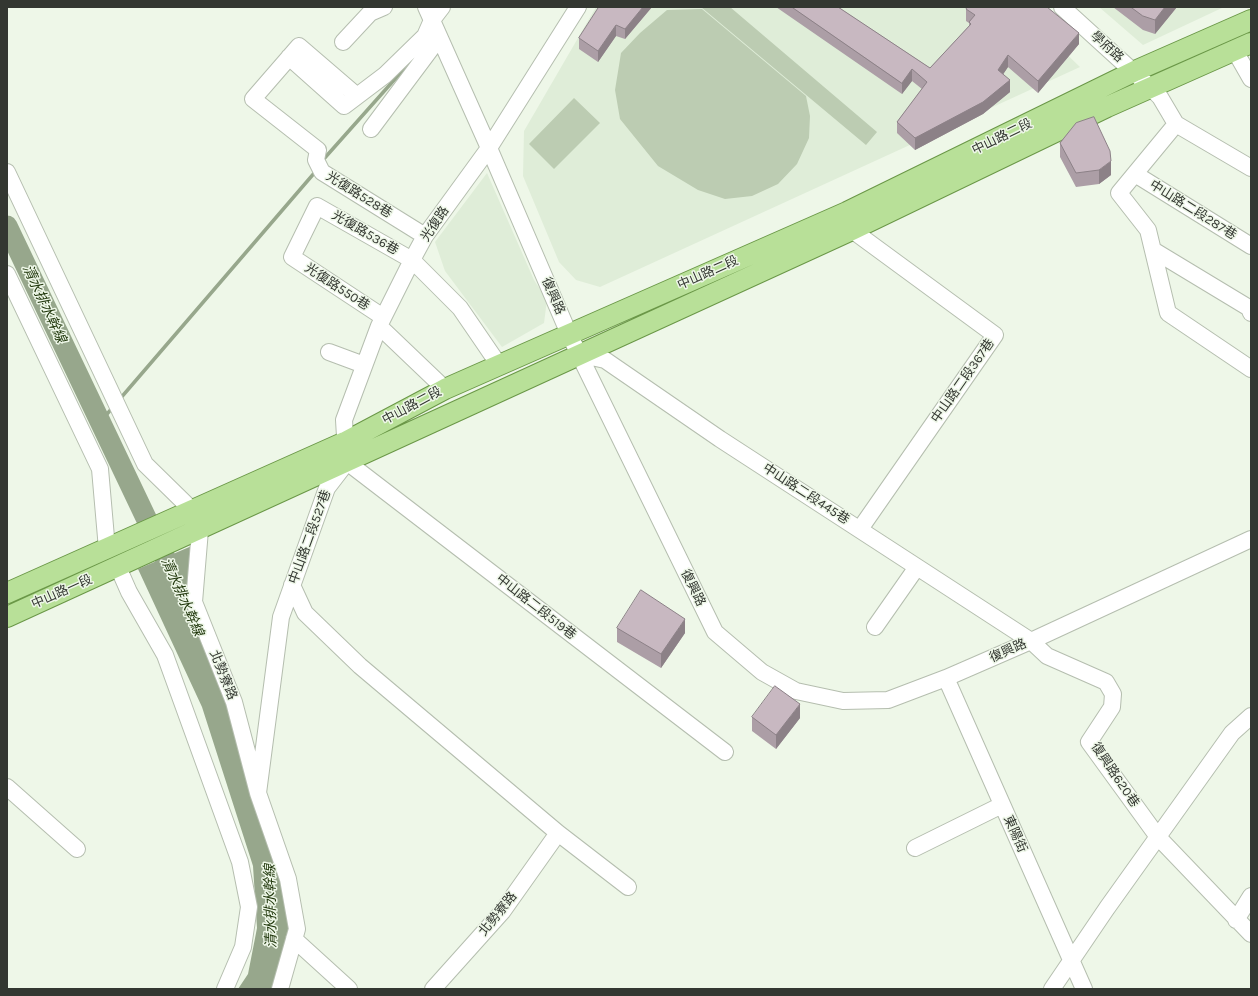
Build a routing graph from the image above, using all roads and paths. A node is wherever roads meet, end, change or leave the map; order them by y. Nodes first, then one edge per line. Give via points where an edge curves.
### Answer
1 (384, 7) edge
2 (442, 7) edge
3 (578, 7) edge
4 (1062, 7) edge
5 (429, 14) edge
6 (1251, 20) edge
7 (439, 38) junction
8 (343, 42) dead end
9 (1243, 47) edge
10 (1135, 72) junction
11 (1251, 79) edge
12 (1151, 88) junction
13 (1176, 124) junction
14 (371, 129) dead end
15 (489, 148) junction
16 (1251, 168) edge
17 (7, 172) edge
18 (1135, 174) junction
19 (317, 206) joint
20 (849, 221) junction
21 (425, 236) junction
22 (1251, 246) edge
23 (1153, 250) junction
24 (412, 260) junction
25 (7, 274) edge
26 (1251, 313) edge
27 (381, 321) junction
28 (569, 334) junction
29 (329, 352) dead end
30 (578, 354) junction
31 (364, 365) junction
32 (499, 365) junction
33 (1251, 369) edge
34 (444, 389) junction
35 (345, 442) junction
36 (348, 462) junction
37 (193, 511) junction
38 (164, 524) joint
39 (860, 529) junction
40 (200, 530) junction
41 (1251, 539) edge
42 (169, 544) joint
43 (106, 549) junction
44 (118, 567) junction
45 (918, 567) junction
46 (292, 585) junction
47 (7, 593) edge
48 (7, 617) edge
49 (875, 627) dead end
50 (1031, 641) junction
51 (946, 678) junction
52 (1251, 716) edge
53 (724, 752) dead end
54 (7, 787) edge
55 (258, 793) junction
56 (1002, 805) junction
57 (558, 833) junction
58 (1158, 837) junction
59 (915, 848) dead end
60 (77, 849) dead end
61 (628, 887) dead end
62 (1251, 896) edge
63 (1236, 920) junction
64 (1251, 934) edge
65 (294, 939) junction
66 (1071, 960) junction
67 (225, 989) edge
68 (280, 989) edge
69 (349, 989) edge
70 (433, 989) edge
71 (1052, 989) edge
72 (1084, 989) edge

1 - 8 street via 370,13
2 - 5 street
3 - 15 street, 光復路
4 - 10 street, 學府路
5 - 7 street, 復興路
5 - 21 street, 光復路528巷 via 425,36 385,75 344,106 289,57 253,99 318,150 316,160 322,172
6 - 10 main road, 中山路二段
7 - 14 street
7 - 15 street, 復興路
9 - 11 street
9 - 12 main road, 中山路二段
10 - 12 street, 學府路
10 - 20 main road, 中山路二段
12 - 13 street, 學府路 via 1160,97
12 - 20 main road, 中山路二段
13 - 16 street
13 - 18 street
15 - 21 street, 光復路
15 - 28 street, 復興路
17 - 37 street via 145,464
18 - 22 street, 中山路二段287巷
18 - 23 street via 1119,193 1148,230
19 - 24 street, 光復路536巷
19 - 27 street, 光復路550巷 via 292,257
20 - 28 main road, 中山路二段
20 - 30 main road, 中山路二段
20 - 39 street, 中山路二段367巷 via 995,335
21 - 24 street, 光復路
23 - 26 street via 1249,308
23 - 33 street via 1168,314
24 - 27 street, 光復路
24 - 32 street, 光復路536巷 via 460,308
25 - 43 street via 100,469
27 - 31 street, 光復路
27 - 34 street, 光復路550巷
28 - 30 street, 復興路
28 - 32 main road, 中山路二段
29 - 31 street
30 - 36 main road, 中山路二段
30 - 39 street, 中山路二段445巷 via 606,360 720,439
30 - 51 street, 復興路 via 715,632 762,672 796,691 843,701 888,700
31 - 35 street, 光復路 via 344,420
32 - 34 main road, 中山路二段
34 - 35 main road, 中山路二段
35 - 36 street, 光復路
35 - 37 main road, 中山路二段
36 - 40 main road, 中山路二段
36 - 46 street, 中山路二段527巷 via 327,488
36 - 53 street, 中山路二段519巷
37 - 38 main road, 中山路二段
37 - 40 street, 北勢寮路
38 - 43 main road, 中山路一段
39 - 45 street, 中山路二段445巷
40 - 42 main road, 中山路二段
40 - 55 street, 北勢寮路 via 194,602 234,702
41 - 50 street, 復興路
42 - 44 main road, 中山路一段
43 - 47 main road, 中山路一段
44 - 48 main road, 中山路一段
44 - 67 street via 129,592 166,655 240,862 249,907 243,947
45 - 49 street
45 - 50 street, 中山路二段445巷
46 - 55 street, 中山路二段527巷 via 280,617
46 - 57 street via 305,613 360,666
50 - 51 street, 復興路
50 - 58 street, 復興路620巷 via 1047,656 1106,682 1113,694 1112,707 1089,742
51 - 56 street, 東陽街
52 - 58 street via 1232,733
54 - 60 street
55 - 65 street, 北勢寮路 via 288,879 297,929
56 - 59 street
56 - 66 street, 東陽街
57 - 61 street
57 - 70 street, 北勢寮路 via 502,912
58 - 63 street
58 - 66 street
62 - 63 street
63 - 64 street
65 - 68 street, 北勢寮路
65 - 69 street
66 - 71 street
66 - 72 street, 東陽街

